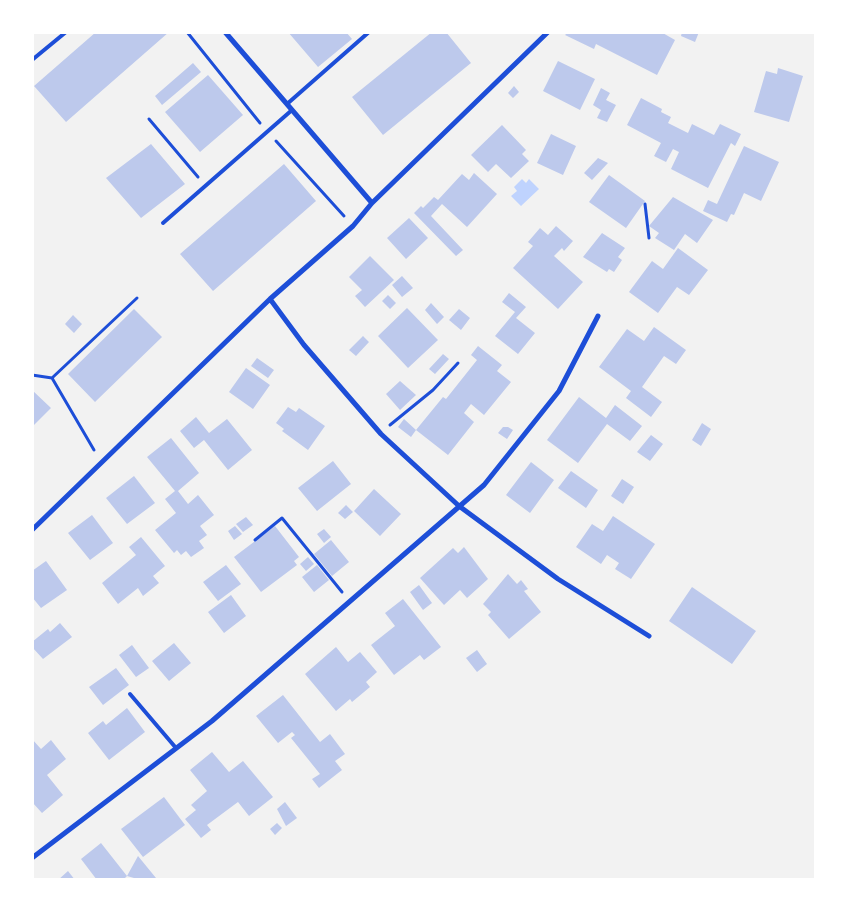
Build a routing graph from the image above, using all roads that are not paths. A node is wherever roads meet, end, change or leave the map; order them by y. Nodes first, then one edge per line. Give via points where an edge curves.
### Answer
1 (66, 32) edge
2 (225, 32) edge
3 (370, 32) edge
4 (548, 32) edge
5 (32, 60) edge
6 (287, 104) junction
7 (292, 110) junction
8 (372, 203) junction
9 (162, 223) dead end
10 (270, 299) junction
11 (598, 316) dead end
12 (459, 506) junction
13 (32, 530) edge
14 (649, 636) dead end
15 (130, 694) dead end
16 (176, 748) junction
17 (32, 858) edge

1 - 5 lane
2 - 6 street
3 - 6 lane
4 - 8 street
6 - 7 street
7 - 8 street
7 - 9 lane
8 - 10 street via 353,226
10 - 12 street via 304,345 381,434
10 - 13 street
11 - 12 street via 559,391 484,485
12 - 14 street via 558,579
12 - 16 street
15 - 16 lane
16 - 17 street

